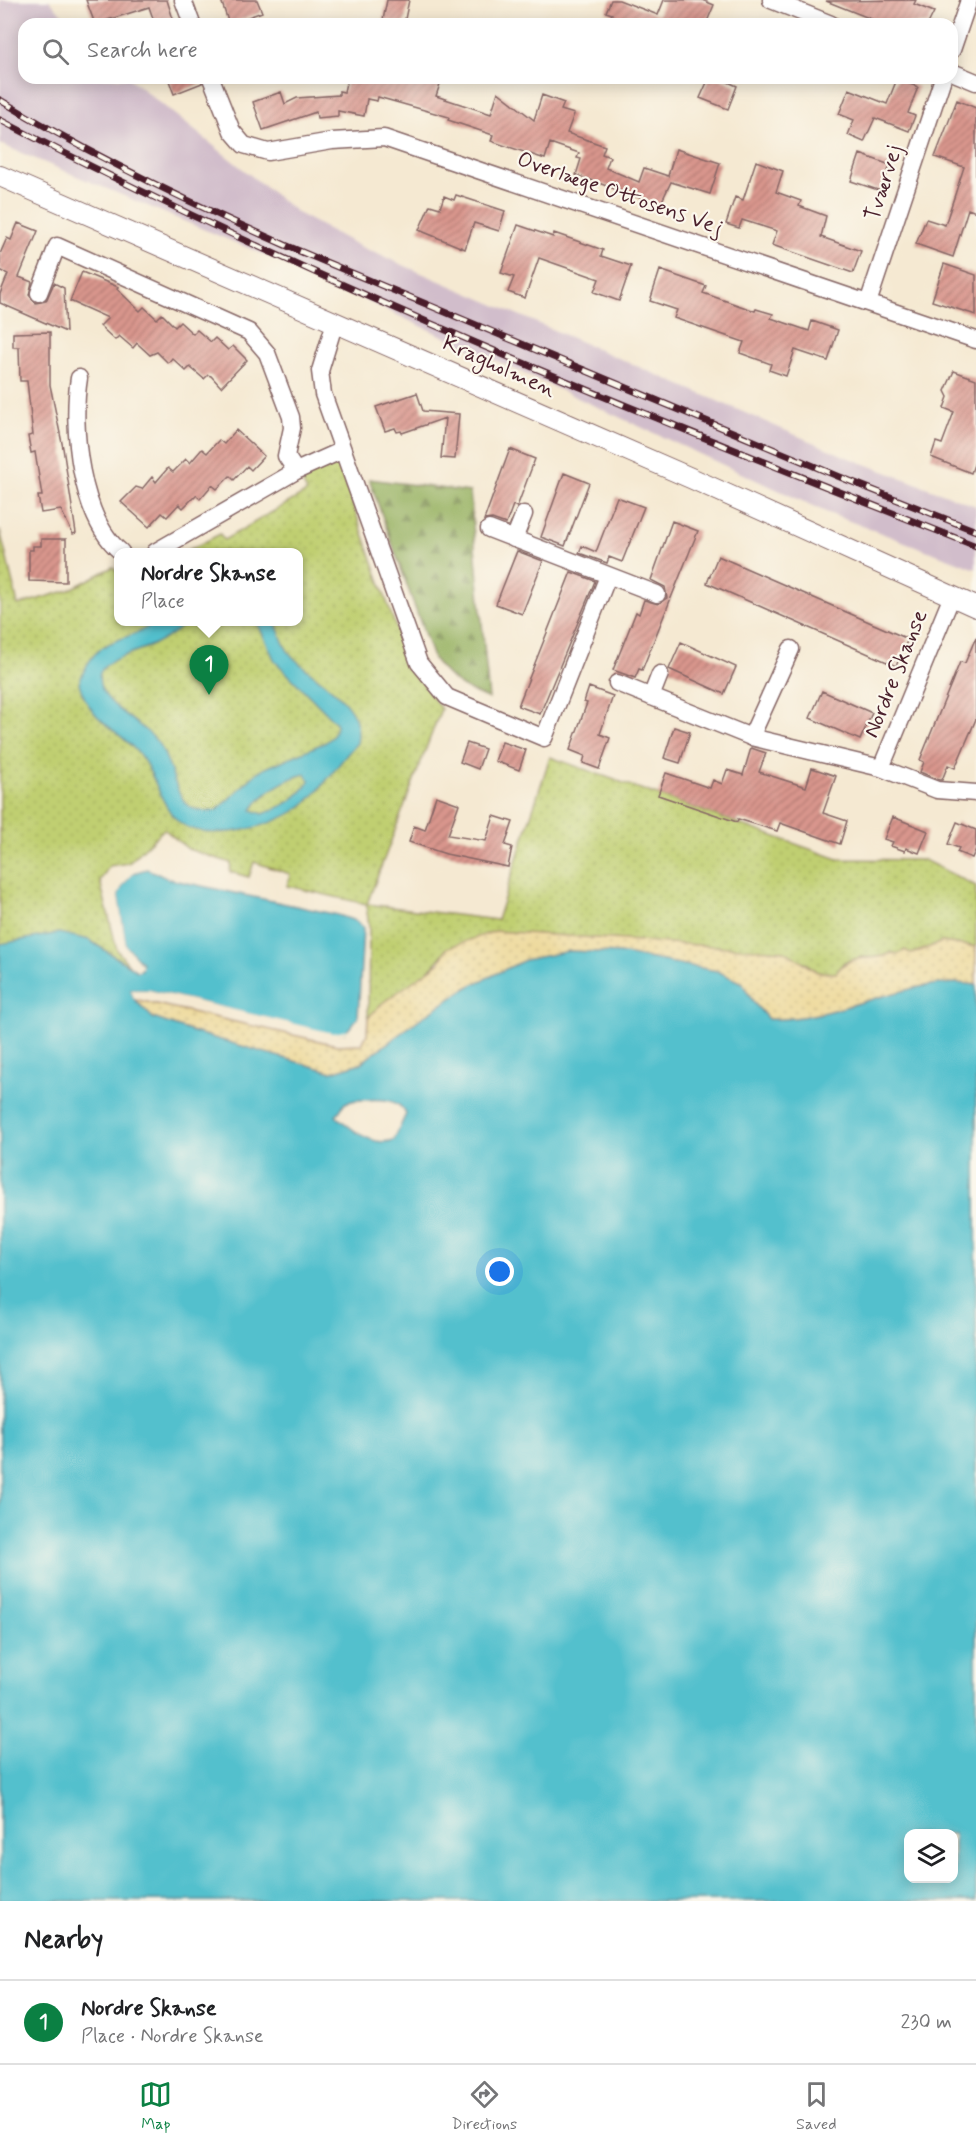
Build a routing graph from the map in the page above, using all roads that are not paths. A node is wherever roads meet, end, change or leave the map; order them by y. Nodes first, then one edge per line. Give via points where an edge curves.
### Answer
1 (183, 0) edge
2 (771, 0) edge
3 (969, 0) edge
4 (190, 18) edge
5 (816, 18) edge
6 (958, 32) edge
7 (958, 74) edge
8 (976, 82) edge
9 (214, 84) edge
10 (941, 84) edge
11 (0, 176) edge
12 (39, 293) dead end
13 (868, 303) junction
14 (335, 322) junction
15 (976, 340) edge
16 (79, 378) dead end
17 (343, 450) junction
18 (296, 471) junction
19 (524, 514) dead end
20 (489, 529) dead end
21 (514, 539) junction
22 (117, 548) edge
23 (162, 548) edge
24 (608, 576) junction
25 (657, 594) dead end
26 (952, 596) junction
27 (976, 607) edge
28 (791, 650) dead end
29 (660, 674) dead end
30 (617, 683) dead end
31 (651, 697) junction
32 (751, 737) junction
33 (881, 768) junction
34 (976, 793) edge

1 - 4 street
2 - 5 street
3 - 6 street
7 - 8 street
9 - 13 street, Overlæge Ottosens Vej via 232,131 244,145 268,152 332,141 384,138
10 - 13 street, Tværvej
11 - 14 street, Kragholmen
12 - 18 street via 57,246 249,332 267,353 291,417 286,456
13 - 15 street, Overlæge Ottosens Vej
14 - 17 street via 320,371 323,394
14 - 26 street, Kragholmen
16 - 22 street via 76,399 89,503
17 - 18 street
17 - 24 street via 419,663 447,697 544,738
18 - 23 street
19 - 21 street
20 - 21 street
21 - 24 street
24 - 25 street
26 - 27 street, Kragholmen
26 - 33 street, Nordre Skanse
28 - 32 street
29 - 31 street
30 - 31 street, Nordre Skanse
31 - 32 street, Nordre Skanse
32 - 33 street, Nordre Skanse
33 - 34 street, Nordre Skanse via 937,790

